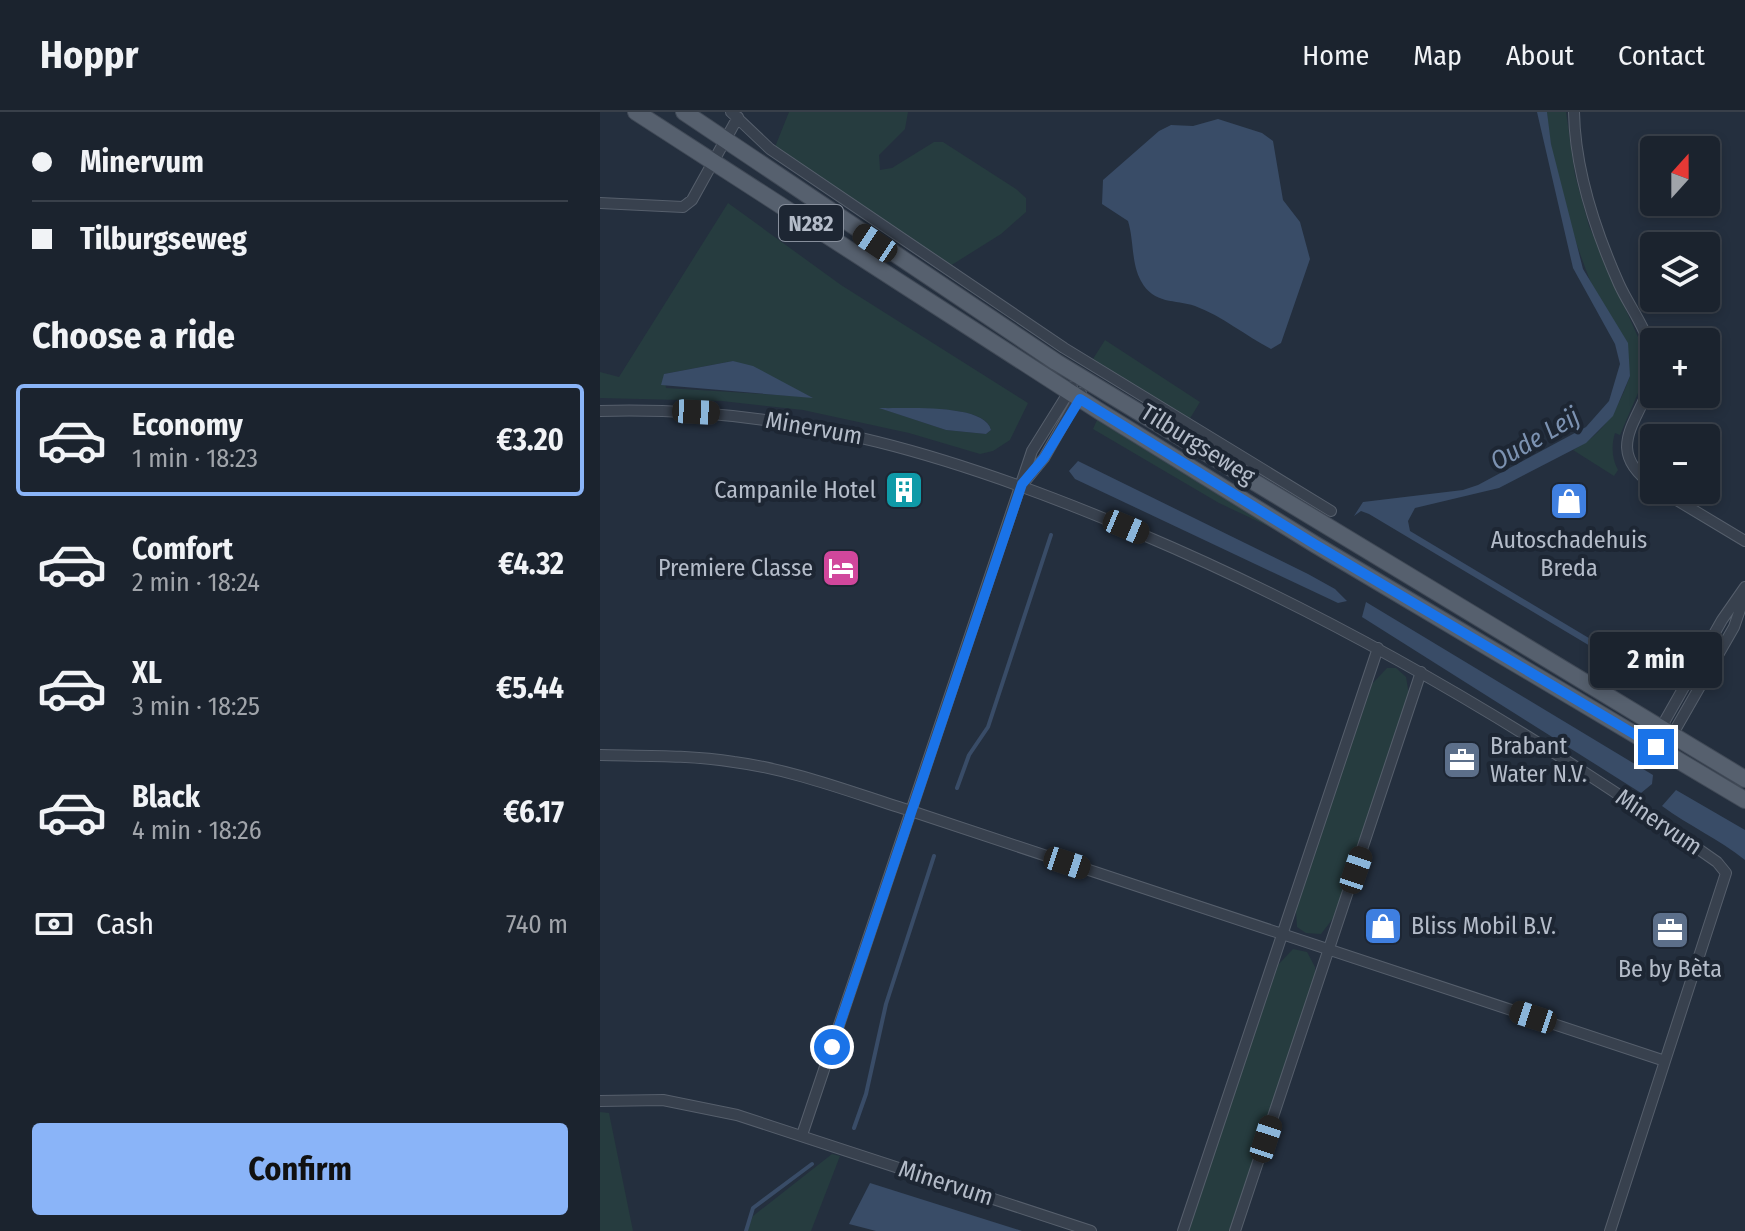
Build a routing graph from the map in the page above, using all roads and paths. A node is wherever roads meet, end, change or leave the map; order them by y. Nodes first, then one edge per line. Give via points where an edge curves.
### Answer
1 (636, 112) edge
2 (684, 112) edge
3 (1574, 112) edge
4 (734, 115) edge
5 (724, 139) junction
6 (713, 160) junction
7 (600, 203) edge
8 (1084, 379) junction
9 (1074, 395) junction
10 (600, 411) edge
11 (1640, 476) edge
12 (1022, 484) junction
13 (1683, 504) edge
14 (1331, 511) dead end
15 (1745, 541) edge
16 (1745, 587) edge
17 (1745, 595) edge
18 (1378, 648) junction
19 (1421, 672) junction
20 (1666, 732) junction
21 (1656, 747) junction
22 (600, 755) edge
23 (1745, 779) edge
24 (1745, 800) edge
25 (911, 811) junction
26 (1282, 934) junction
27 (1329, 950) junction
28 (1665, 1061) junction
29 (600, 1101) edge
30 (802, 1135) junction
31 (1091, 1231) edge
32 (1183, 1231) edge
33 (1235, 1231) edge
34 (1610, 1231) edge

1 - 6 main road, Tilburgseweg / N282
2 - 5 main road, Tilburgseweg / N282
3 - 11 street via 1580,168 1600,237 1651,348 1653,374 1626,448
4 - 5 street
4 - 14 street, Tilburgseweg via 782,158 1064,348
5 - 6 street
5 - 8 main road, Tilburgseweg / N282
6 - 7 street via 683,207
6 - 9 main road, Tilburgseweg / N282
8 - 9 street
8 - 20 main road, Tilburgseweg / N282
9 - 12 street via 1032,451
9 - 21 main road, Tilburgseweg / N282
10 - 12 street, Minervum via 788,421 934,455
12 - 18 street, Minervum via 1194,556
12 - 25 street
13 - 15 street
16 - 20 street
17 - 20 street via 1734,627
18 - 19 street, Minervum
18 - 26 street
19 - 27 street
19 - 28 street, Minervum via 1644,810 1726,873
20 - 21 street
20 - 23 main road, Tilburgseweg / N282
21 - 24 main road, Tilburgseweg / N282
22 - 25 street via 735,762 799,775
25 - 26 street
25 - 30 street
26 - 27 street
26 - 32 street
27 - 28 street
27 - 33 street
28 - 34 street, Minervum
29 - 30 street, Minervum via 696,1105
30 - 31 street, Minervum

